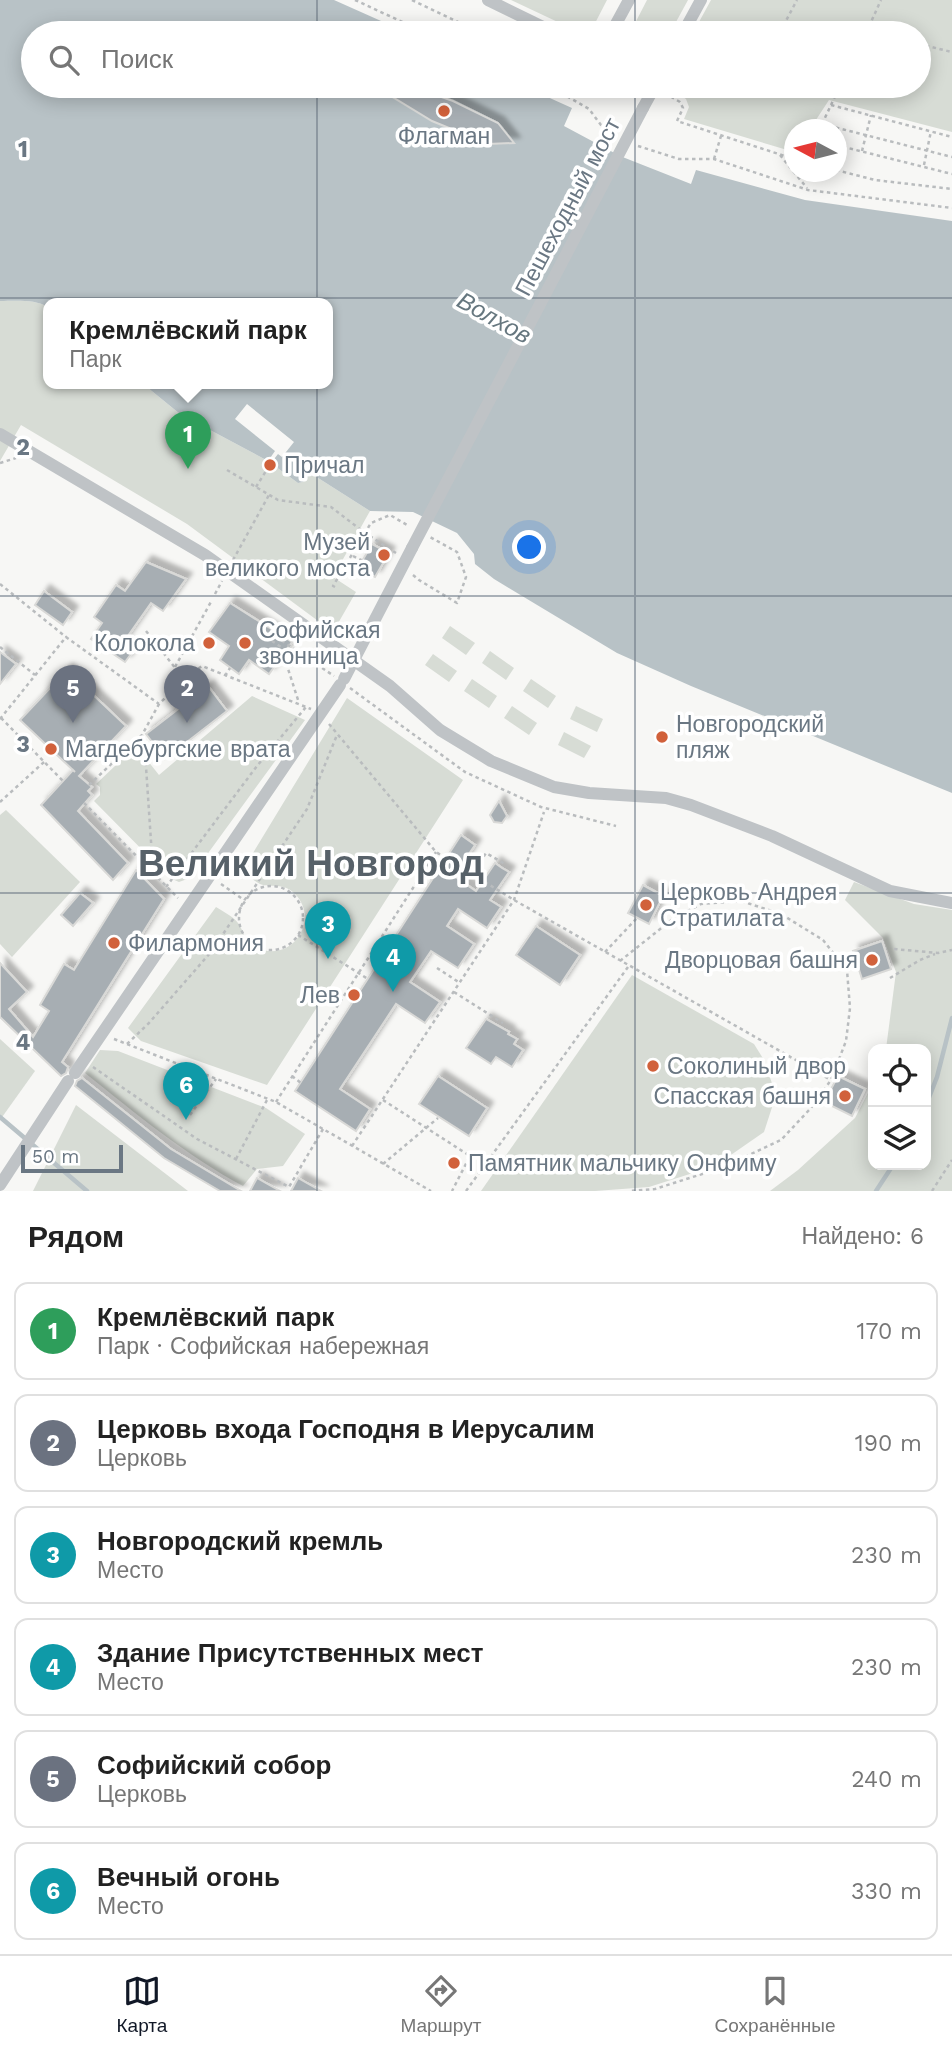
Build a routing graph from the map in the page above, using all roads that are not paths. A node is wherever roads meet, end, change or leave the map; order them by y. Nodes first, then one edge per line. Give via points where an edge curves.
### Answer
1 (488, 0) edge
2 (629, 0) edge
3 (701, 0) edge
4 (531, 21) edge
5 (618, 21) edge
6 (690, 21) edge
7 (648, 98) edge
8 (0, 434) edge
9 (355, 660) junction
10 (952, 903) edge
11 (0, 1185) edge

1 - 4 street
2 - 5 street
3 - 6 street
7 - 9 street, Пешеходный мост, bridge
8 - 9 street via 205,555
9 - 10 street via 440,730 532,779 589,793 691,805 772,835 890,891
9 - 11 street, Пешеходный мост

